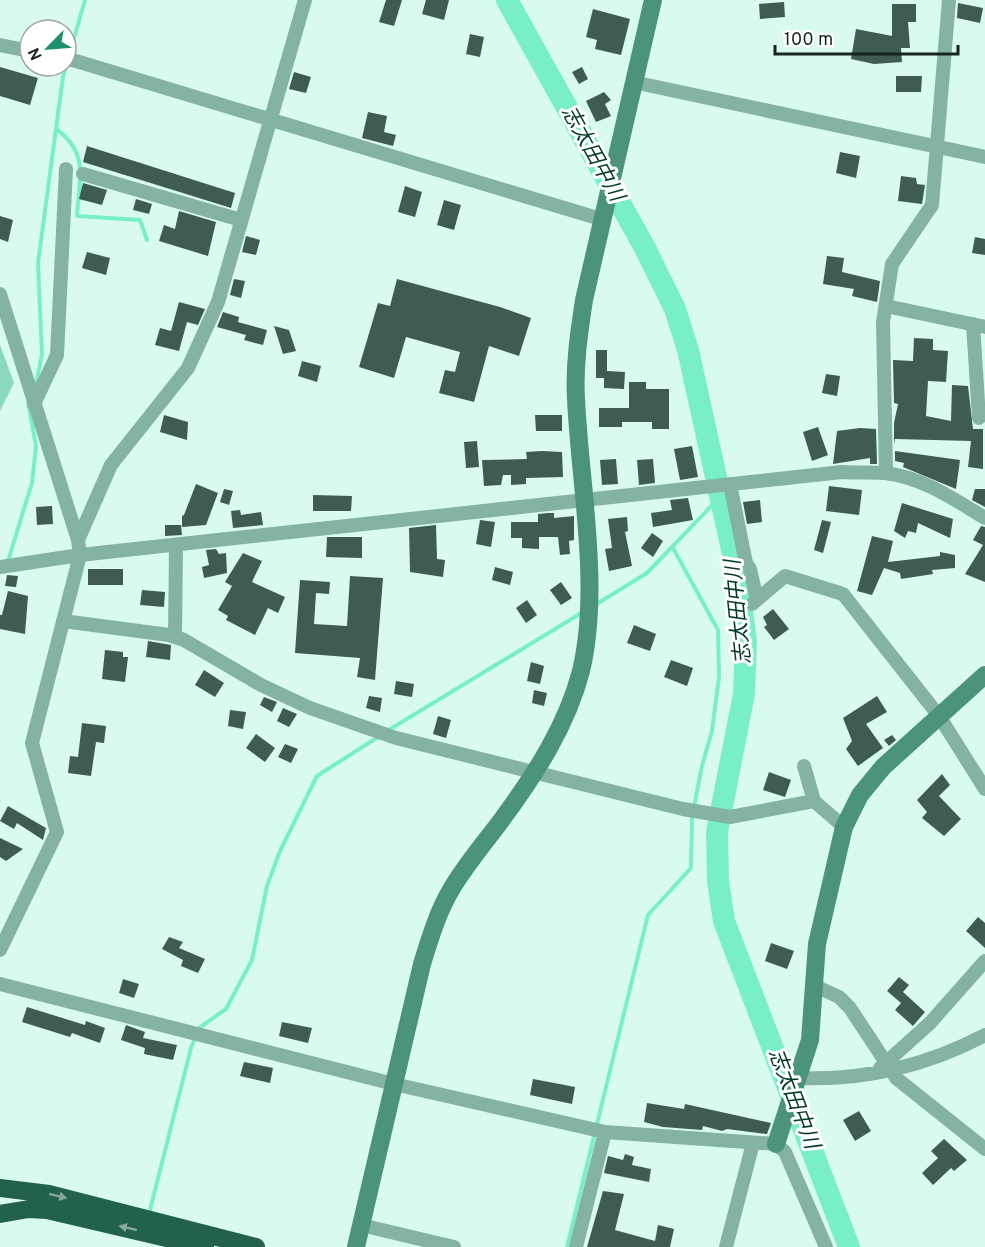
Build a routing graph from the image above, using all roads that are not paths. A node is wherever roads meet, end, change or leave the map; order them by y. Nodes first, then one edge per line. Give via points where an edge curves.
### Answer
1 (305, 0) edge
2 (653, 0) edge
3 (949, 0) edge
4 (0, 45) edge
5 (18, 49) edge
6 (78, 62) edge
7 (633, 82) junction
8 (270, 118) junction
9 (937, 147) junction
10 (985, 157) edge
11 (66, 169) dead end
12 (83, 174) dead end
13 (241, 220) junction
14 (604, 220) junction
15 (0, 294) edge
16 (886, 306) junction
17 (3, 314) edge
18 (979, 326) edge
19 (32, 397) junction
20 (979, 418) dead end
21 (886, 473) junction
22 (728, 484) junction
23 (584, 500) junction
24 (985, 518) edge
25 (78, 540) junction
26 (176, 545) junction
27 (80, 555) junction
28 (0, 567) edge
29 (63, 621) junction
30 (175, 637) junction
31 (985, 675) edge
32 (939, 716) junction
33 (804, 766) dead end
34 (536, 771) junction
35 (985, 789) edge
36 (814, 801) junction
37 (844, 827) junction
38 (0, 950) edge
39 (985, 961) edge
40 (0, 984) edge
41 (815, 986) junction
42 (985, 1035) edge
43 (889, 1066) junction
44 (799, 1080) junction
45 (394, 1084) junction
46 (605, 1132) junction
47 (753, 1143) junction
48 (776, 1144) junction
49 (985, 1149) edge
50 (0, 1188) edge
51 (0, 1214) edge
52 (361, 1225) junction
53 (205, 1247) edge
54 (256, 1247) edge
55 (356, 1247) edge
56 (454, 1247) edge
57 (576, 1247) edge
58 (726, 1247) edge
59 (826, 1247) edge

1 - 8 street
2 - 7 street
3 - 9 street
4 - 5 street
6 - 8 street
7 - 9 street
7 - 14 street
8 - 13 street
8 - 14 street
9 - 10 street
9 - 16 street via 932,205 892,264
11 - 19 street via 57,355
12 - 13 street
13 - 25 street via 218,302 188,369 111,465
14 - 23 street via 576,347
15 - 17 street
16 - 18 street
16 - 21 street
17 - 19 street
18 - 20 street
19 - 25 street
21 - 22 street via 842,472
21 - 24 street via 944,493
22 - 23 street
22 - 32 street via 755,602 784,576 843,594
23 - 26 street
23 - 34 street via 587,640 567,714
25 - 27 street
26 - 27 street
26 - 30 street
27 - 28 street
27 - 29 street
29 - 30 street
29 - 38 street via 32,743 57,832
30 - 34 street via 310,708 396,738
31 - 32 street
32 - 35 street
32 - 37 street via 883,767 860,795
33 - 36 street
34 - 36 street via 730,817
34 - 45 street via 452,888 436,922 422,964
36 - 37 street
37 - 41 street via 817,944
39 - 43 street
40 - 45 street
41 - 43 street via 839,997 850,1008
41 - 44 street via 810,1040
42 - 43 street via 939,1056
43 - 44 street via 873,1074
43 - 49 street via 896,1078
44 - 48 street
45 - 46 street
45 - 52 street
46 - 47 street
46 - 57 street
47 - 48 street
47 - 58 street
48 - 59 street via 785,1152 800,1182
50 -> 54 highway via 49,1194
53 -> 51 highway via 47,1210
52 - 55 street
52 - 56 street

